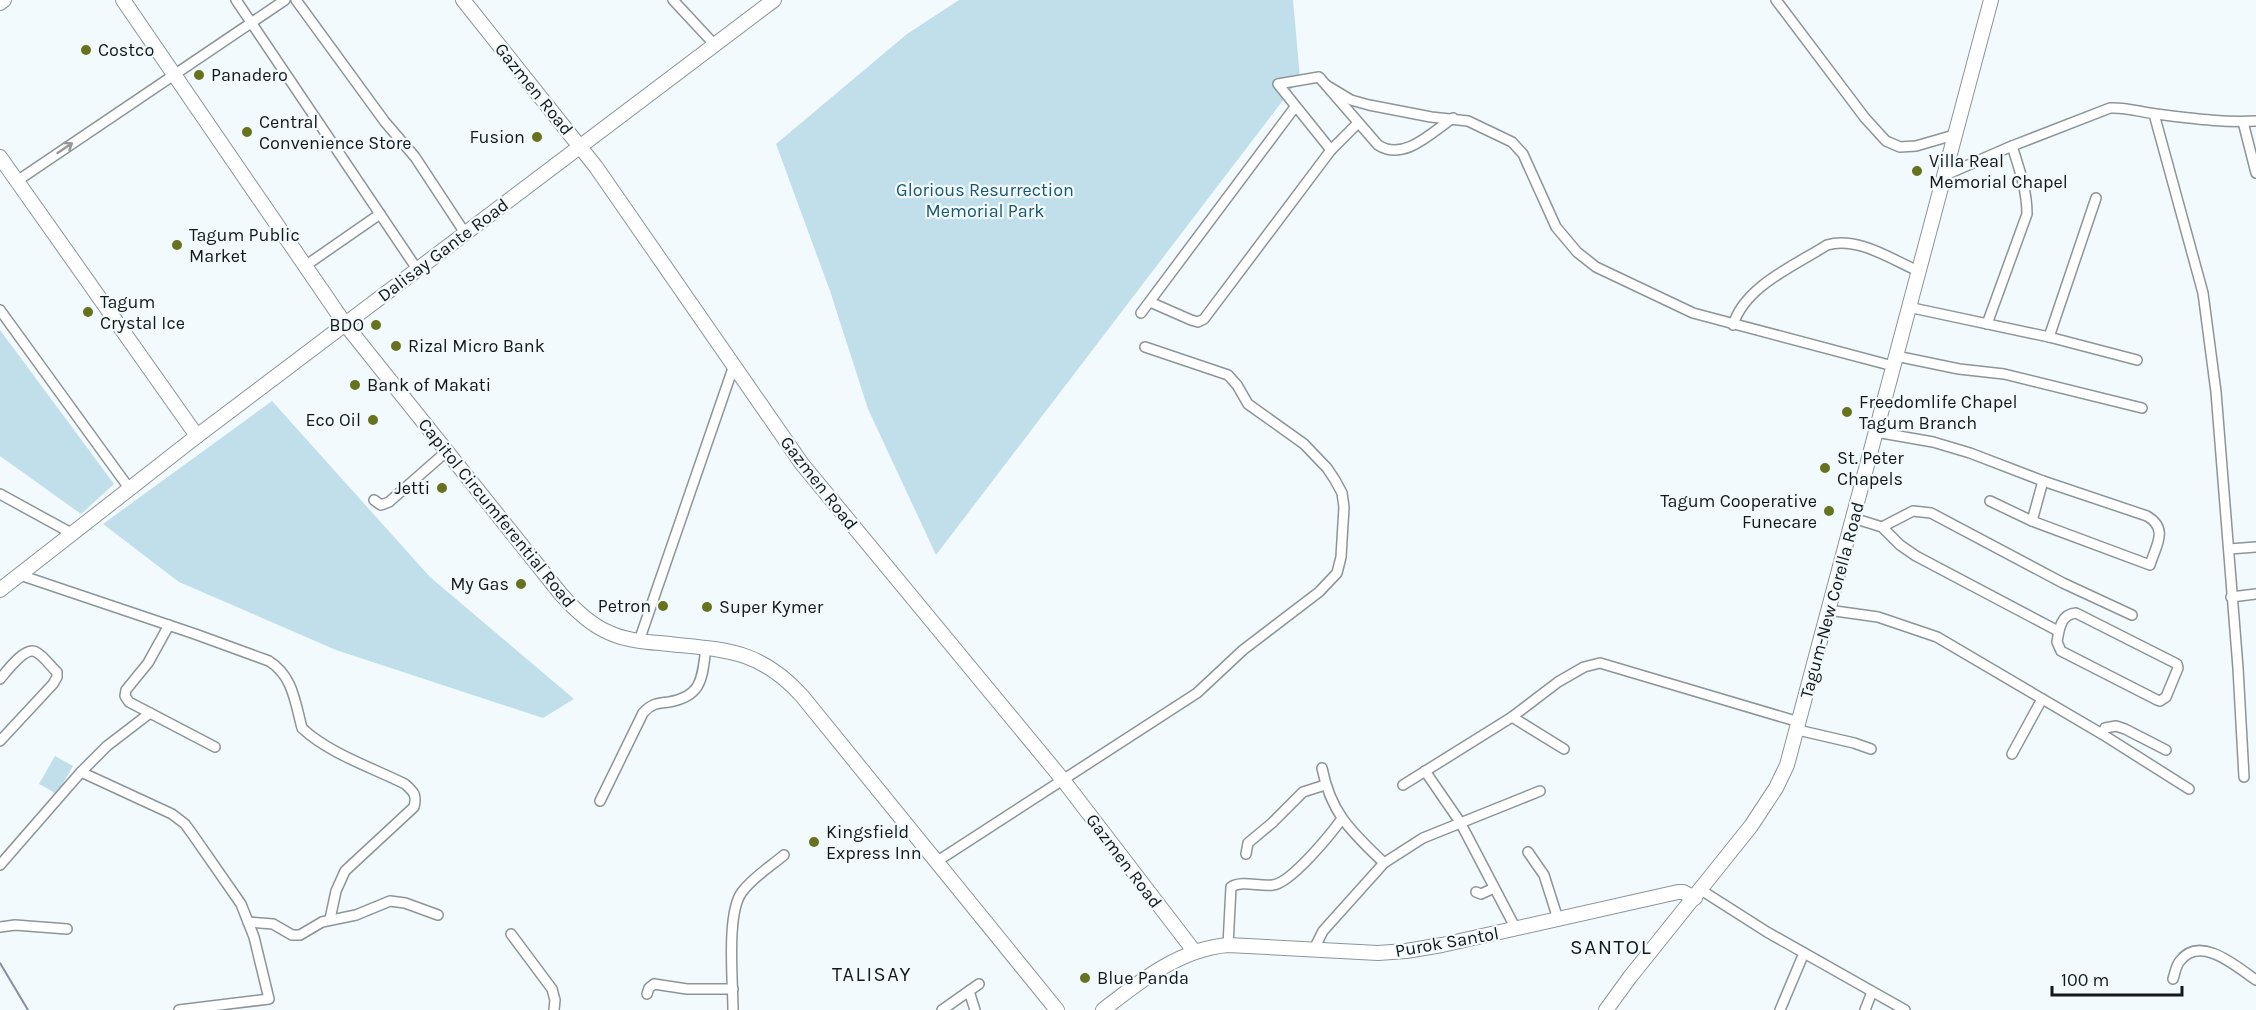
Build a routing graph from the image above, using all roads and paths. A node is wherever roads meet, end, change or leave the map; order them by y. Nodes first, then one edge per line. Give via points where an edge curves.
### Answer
1 (4, 0) edge
2 (123, 0) edge
3 (236, 0) edge
4 (285, 0) edge
5 (296, 0) edge
6 (463, 0) edge
7 (673, 0) edge
8 (774, 0) edge
9 (1776, 0) edge
10 (1991, 0) edge
11 (0, 3) edge
12 (251, 22) junction
13 (714, 44) junction
14 (174, 74) junction
15 (1326, 85) junction
16 (1295, 107) junction
17 (2154, 114) junction
18 (1453, 118) junction
19 (2256, 121) edge
20 (2242, 122) junction
21 (1358, 123) junction
22 (1954, 135) junction
23 (580, 146) junction
24 (2012, 146) junction
25 (1331, 150) junction
26 (0, 157) edge
27 (2256, 173) edge
28 (1943, 176) junction
29 (17, 181) junction
30 (2096, 198) dead end
31 (380, 214) junction
32 (465, 233) junction
33 (305, 266) junction
34 (417, 269) junction
35 (1918, 271) junction
36 (1150, 302) junction
37 (1908, 307) junction
38 (0, 310) edge
39 (1141, 313) dead end
40 (345, 324) junction
41 (1987, 324) junction
42 (1733, 325) junction
43 (2049, 337) junction
44 (1145, 347) dead end
45 (2137, 360) dead end
46 (1894, 361) junction
47 (733, 368) junction
48 (2142, 408) dead end
49 (1876, 432) junction
50 (197, 436) junction
51 (446, 452) junction
52 (2043, 481) junction
53 (129, 488) junction
54 (0, 494) edge
55 (374, 500) dead end
56 (1990, 501) dead end
57 (1853, 518) junction
58 (2032, 521) junction
59 (1882, 527) junction
60 (73, 534) junction
61 (2256, 548) edge
62 (2229, 549) junction
63 (20, 574) junction
64 (0, 590) edge
65 (2256, 594) edge
66 (2232, 597) junction
67 (1828, 610) junction
68 (2132, 615) dead end
69 (169, 625) junction
70 (2058, 632) junction
71 (639, 641) junction
72 (706, 648) junction
73 (0, 679) edge
74 (2042, 699) junction
75 (150, 712) junction
76 (1512, 717) junction
77 (1798, 726) junction
78 (2102, 734) junction
79 (0, 741) edge
80 (215, 747) dead end
81 (1564, 749) dead end
82 (1871, 749) dead end
83 (2166, 750) dead end
84 (2012, 754) dead end
85 (1322, 768) dead end
86 (1425, 771) junction
87 (81, 772) junction
88 (2244, 777) dead end
89 (1063, 780) junction
90 (1325, 785) junction
91 (1403, 785) dead end
92 (2189, 789) dead end
93 (1540, 791) dead end
94 (600, 801) dead end
95 (1341, 820) junction
96 (1460, 822) junction
97 (1528, 852) dead end
98 (1246, 854) dead end
99 (784, 855) dead end
100 (936, 862) junction
101 (1384, 863) junction
102 (0, 865) edge
103 (1494, 888) junction
104 (1476, 892) dead end
105 (1698, 894) junction
106 (438, 915) dead end
107 (330, 919) junction
108 (1558, 919) junction
109 (248, 922) junction
110 (0, 927) edge
111 (67, 929) dead end
112 (1516, 929) junction
113 (511, 934) dead end
114 (1228, 945) junction
115 (1314, 949) junction
116 (1194, 951) junction
117 (1804, 953) junction
118 (2173, 979) dead end
119 (2256, 980) edge
120 (979, 984) dead end
121 (733, 989) junction
122 (969, 991) junction
123 (1872, 992) junction
124 (648, 993) dead end
125 (179, 1010) edge
126 (554, 1010) edge
127 (733, 1010) edge
128 (942, 1010) edge
129 (975, 1010) edge
130 (1057, 1010) edge
131 (1103, 1010) edge
132 (1606, 1010) edge
133 (1780, 1010) edge
134 (1865, 1010) edge
135 (1905, 1010) edge

1 - 11 main road
2 - 14 main road, Capitol Circumferential Road
3 - 12 street
4 - 12 street
5 - 32 street via 415,157
6 - 23 main road, Gazmen Road
7 - 13 street
8 - 13 main road, Dalisay Gante Road
9 - 22 street via 1886,141 1900,147 1916,146
10 - 22 main road, Tagum-New Corella Road
12 - 14 street
12 - 31 street
13 - 23 main road, Dalisay Gante Road
29 -> 14 street
14 - 33 main road, Capitol Circumferential Road
15 - 16 street via 1319,76 1278,84
15 - 18 street via 1360,103
15 - 21 street
16 - 25 street
16 - 36 street
17 - 20 street
17 - 24 street via 2110,108
17 - 62 street via 2203,293
18 - 21 street via 1406,149 1395,151 1378,145
18 - 42 street via 1490,130 1518,148 1556,227 1596,267 1693,313
19 - 20 street
20 - 27 street
21 - 25 street
22 - 28 main road, Tagum-New Corella Road
23 - 32 main road, Dalisay Gante Road
23 - 47 main road, Gazmen Road
24 - 28 street
24 - 41 street via 2024,184 2027,214
25 - 36 street via 1204,319 1191,320
26 - 29 main road
28 - 35 main road, Tagum-New Corella Road
29 - 50 main road
30 - 43 street
31 - 33 street
31 - 34 street
32 - 34 main road, Dalisay Gante Road
33 - 40 main road, Capitol Circumferential Road
34 - 40 main road, Dalisay Gante Road
35 - 37 main road, Tagum-New Corella Road
35 - 42 street via 1849,243 1836,243 1767,283 1745,301
36 - 39 street
37 - 41 street
37 - 46 main road, Tagum-New Corella Road
38 - 53 street
40 - 50 main road, Dalisay Gante Road
40 - 51 main road, Capitol Circumferential Road
41 - 43 street
42 - 46 street
43 - 45 street
44 - 89 street via 1228,375 1248,404 1304,444 1327,468 1342,493 1344,507 1339,568 1319,592 1244,650 1197,693
46 - 48 street via 2004,374
46 - 49 main road, Tagum-New Corella Road
47 - 71 street
47 - 89 main road, Gazmen Road via 802,464
49 - 52 street via 1933,442
49 - 57 main road, Tagum-New Corella Road
50 - 53 main road, Dalisay Gante Road
51 - 55 street via 389,502 381,505
51 - 71 main road, Capitol Circumferential Road via 572,606 596,626
52 - 58 street
52 - 58 street via 2147,516 2159,526 2160,532 2150,564
53 - 60 main road, Dalisay Gante Road
54 - 60 street
56 - 58 street
57 - 59 street
57 - 67 main road, Tagum-New Corella Road
59 - 68 street via 1913,511 1930,513
59 - 70 street via 1916,556
60 - 63 main road, Dalisay Gante Road
61 - 62 street
62 - 66 street
63 - 64 main road, Dalisay Gante Road
63 - 69 street
65 - 66 street
66 - 88 street
67 - 74 street via 1878,616 1937,637
67 - 77 main road, Tagum-New Corella Road
69 - 75 street via 148,663 126,690 129,702
69 - 107 street via 278,667 289,679 305,731 414,792 414,807 345,871
70 - 70 street via 2061,651 2157,700 2166,697 2178,668 2176,663 2076,613 2063,620
71 - 72 main road, Capitol Circumferential Road
72 - 94 street via 698,688 688,695 653,704 643,713
72 - 100 main road, Capitol Circumferential Road via 741,654 780,673
73 - 79 street via 30,650 57,672 53,684
74 - 78 street
74 - 84 street
75 - 80 street
75 - 87 street
76 - 77 street via 1558,682 1600,663
76 - 81 street
76 - 86 street
77 - 82 street
77 - 105 main road, Tagum-New Corella Road via 1787,765 1769,800
78 - 83 street via 2105,728 2116,726
78 - 92 street
85 - 90 street
86 - 91 street
86 - 96 street
87 - 102 street
87 - 109 street via 172,814 185,824 241,904
89 - 100 street
89 - 116 main road, Gazmen Road
90 - 95 street
90 - 98 street via 1303,792 1248,843
93 - 96 street
95 - 101 street
95 - 114 street via 1280,883 1231,887
96 - 101 street via 1423,838
96 - 103 street
97 - 108 street via 1544,875
99 - 121 street via 748,885 737,901
100 - 130 main road, Capitol Circumferential Road
101 - 115 street via 1323,931
103 - 104 street via 1481,894
103 - 112 street
105 - 108 main road, Purok Santol via 1678,892
105 - 117 street
105 - 132 main road, Tagum-New Corella Road
106 - 107 street via 390,901 356,915
107 - 109 street via 300,935 292,935 273,924
108 - 112 main road, Purok Santol
109 - 125 street via 269,999
110 - 111 street
112 - 115 main road, Purok Santol via 1392,953
113 - 126 street via 552,989
114 - 115 main road, Purok Santol
114 - 116 main road, Purok Santol
116 - 131 main road, Purok Santol via 1153,974
117 - 123 street
117 - 133 street
118 - 119 street via 2180,960 2192,952 2204,951 2217,954
120 - 122 street
121 - 124 street via 654,984
121 - 127 street
122 - 128 street
122 - 129 street
123 - 134 street
123 - 135 street

